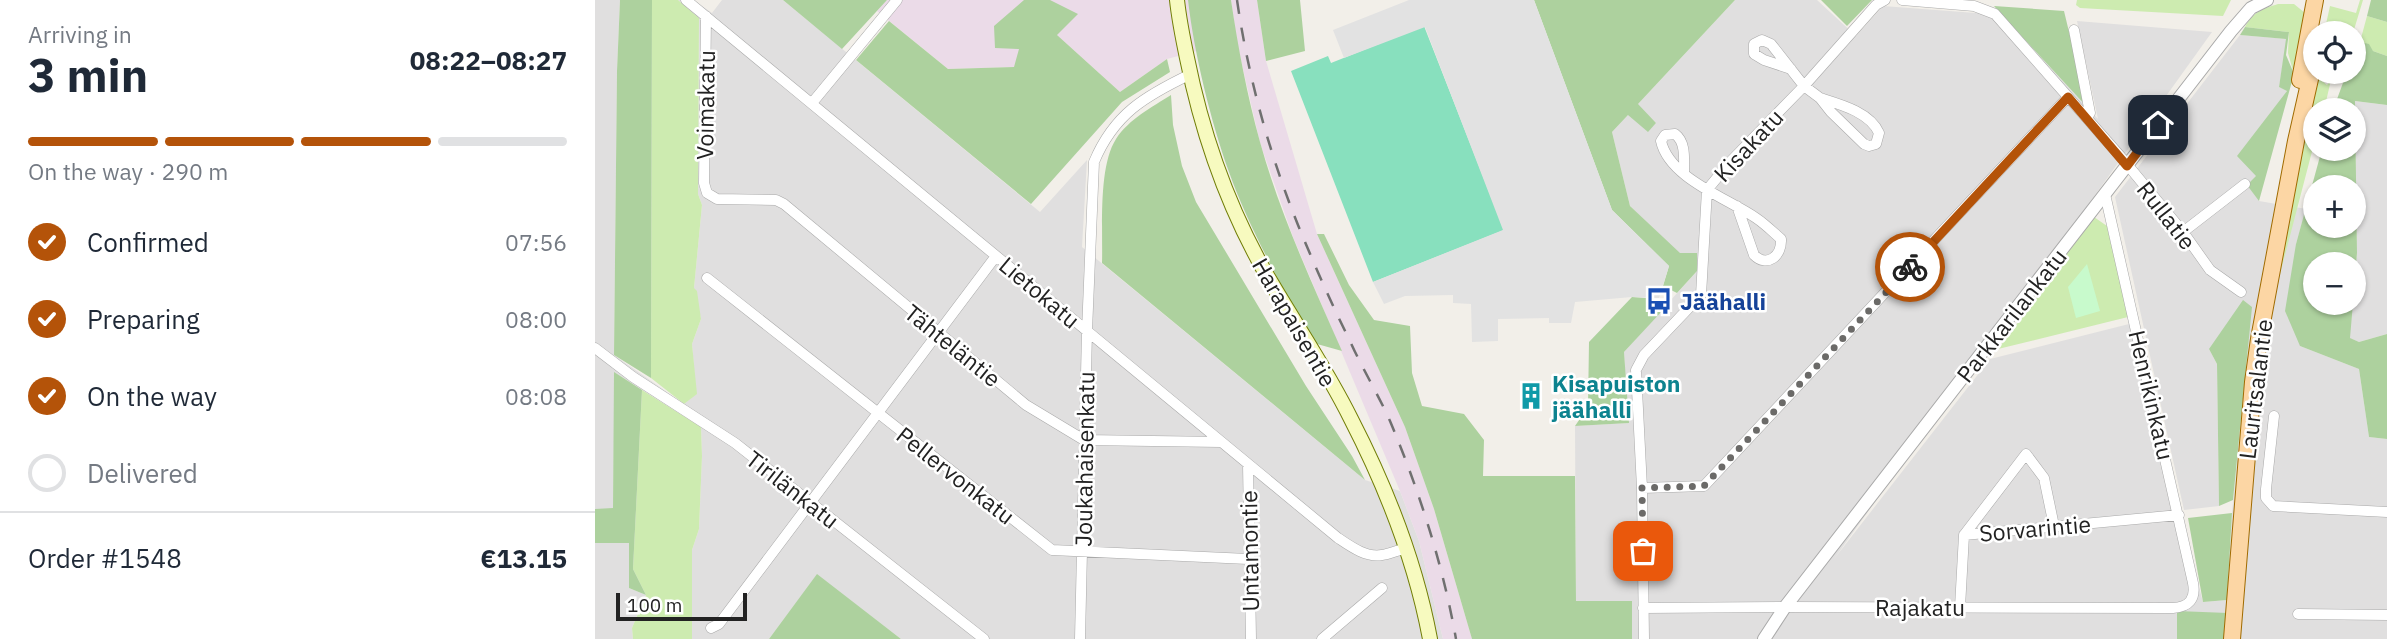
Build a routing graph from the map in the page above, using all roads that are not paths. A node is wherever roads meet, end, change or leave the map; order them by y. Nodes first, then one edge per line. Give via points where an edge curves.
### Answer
1 (686, 0) edge
2 (897, 0) edge
3 (1177, 0) edge
4 (1885, 0) edge
5 (1902, 0) edge
6 (2267, 0) edge
7 (2315, 0) edge
8 (2325, 0) edge
9 (706, 16) junction
10 (2322, 21) edge
11 (2074, 30) dead end
12 (1791, 69) dead end
13 (1191, 75) junction
14 (2310, 84) edge
15 (1804, 86) junction
16 (1819, 97) junction
17 (2068, 97) junction
18 (812, 103) junction
19 (2089, 115) junction
20 (2296, 141) junction
21 (2127, 166) junction
22 (1684, 172) dead end
23 (2245, 184) dead end
24 (1707, 190) junction
25 (707, 193) joint
26 (2105, 194) junction
27 (1737, 206) junction
28 (2183, 232) junction
29 (996, 256) junction
30 (707, 278) dead end
31 (2241, 292) dead end
32 (1087, 331) junction
33 (938, 333) junction
34 (595, 348) edge
35 (877, 413) junction
36 (2274, 415) dead end
37 (1084, 440) junction
38 (1221, 442) junction
39 (1248, 464) junction
40 (1642, 488) junction
41 (811, 502) junction
42 (2387, 512) edge
43 (2179, 515) junction
44 (2054, 526) junction
45 (1964, 535) junction
46 (1405, 549) junction
47 (1083, 552) junction
48 (1248, 559) junction
49 (1381, 588) dead end
50 (2193, 598) joint
51 (1785, 607) junction
52 (1960, 607) junction
53 (1643, 608) junction
54 (2298, 614) dead end
55 (2387, 615) edge
56 (711, 628) dead end
57 (984, 639) edge
58 (1080, 639) edge
59 (1251, 639) edge
60 (1322, 639) edge
61 (1430, 639) edge
62 (1644, 639) edge
63 (1764, 639) edge
64 (2232, 639) edge

1 - 9 street, Lietokatu
2 - 18 street
3 - 13 main road, Harapaisentie
4 - 15 street, Kisakatu via 1875,5
5 - 17 street, Rullatie via 1974,6 1995,14
6 - 21 street, Parkkarilankatu via 2241,19
7 - 20 main road, Lauritsalantie via 2298,94
8 - 10 main road
9 - 18 street, Lietokatu
9 - 25 street, Voimakatu via 703,183
11 - 19 street
12 - 15 street
13 - 32 street, Joukahaisenkatu via 1126,112 1104,139 1094,162
13 - 46 main road, Harapaisentie via 1206,138 1243,229 1351,419
14 - 20 main road, Lauritsalantie
15 - 16 street
15 - 24 street, Kisakatu
16 - 16 street via 1864,144 1876,144 1879,133 1871,122
17 - 19 street, Rullatie
17 - 40 street via 1704,486
18 - 29 street, Lietokatu
19 - 21 street, Rullatie
20 - 64 main road, Lauritsalantie via 2253,382
21 - 26 street, Parkkarilankatu
21 - 28 street, Rullatie
22 - 24 street
23 - 28 street
24 - 27 street
24 - 40 street, Kisakatu via 1701,295 1644,355 1636,370
25 - 33 street, Tähteläntie via 717,199 784,204
26 - 43 street, Henrikinkatu
26 - 51 street, Parkkarilankatu
27 - 27 street via 1754,256 1767,262 1779,252 1781,239
28 - 31 street, Rullatie via 2210,270
29 - 32 street, Lietokatu
29 - 33 street
30 - 35 street, Pellervonkatu
32 - 37 street, Joukahaisenkatu
32 - 38 street, Lietokatu
33 - 35 street
33 - 37 street, Tähteläntie via 1026,405
34 - 41 street, Tirilänkatu via 735,443
35 - 41 street
35 - 47 street, Pellervonkatu via 1052,550
36 - 42 street via 2266,489 2273,506
37 - 38 street
37 - 47 street, Joukahaisenkatu
38 - 39 street, Lietokatu
39 - 46 street, Lietokatu via 1354,548 1380,556
39 - 48 street, Untamontie
40 - 53 street, Kisakatu
41 - 56 street via 719,624
41 - 57 street, Tirilänkatu
43 - 44 street, Sorvarintie
43 - 50 street, Henrikinkatu
44 - 45 street, Sorvarintie
44 - 45 street via 2044,478 2026,454
45 - 52 street, Sorvarintie
46 - 61 main road, Harapaisentie
47 - 48 street, Pellervonkatu
47 - 58 street, Joukahaisenkatu
48 - 59 street, Untamontie
49 - 60 street
50 - 52 street, Rajakatu via 2179,608
51 - 52 street, Rajakatu
51 - 53 street, Rajakatu
51 - 63 street, Parkkarilankatu
53 - 62 street, Kisakatu
54 - 55 street

